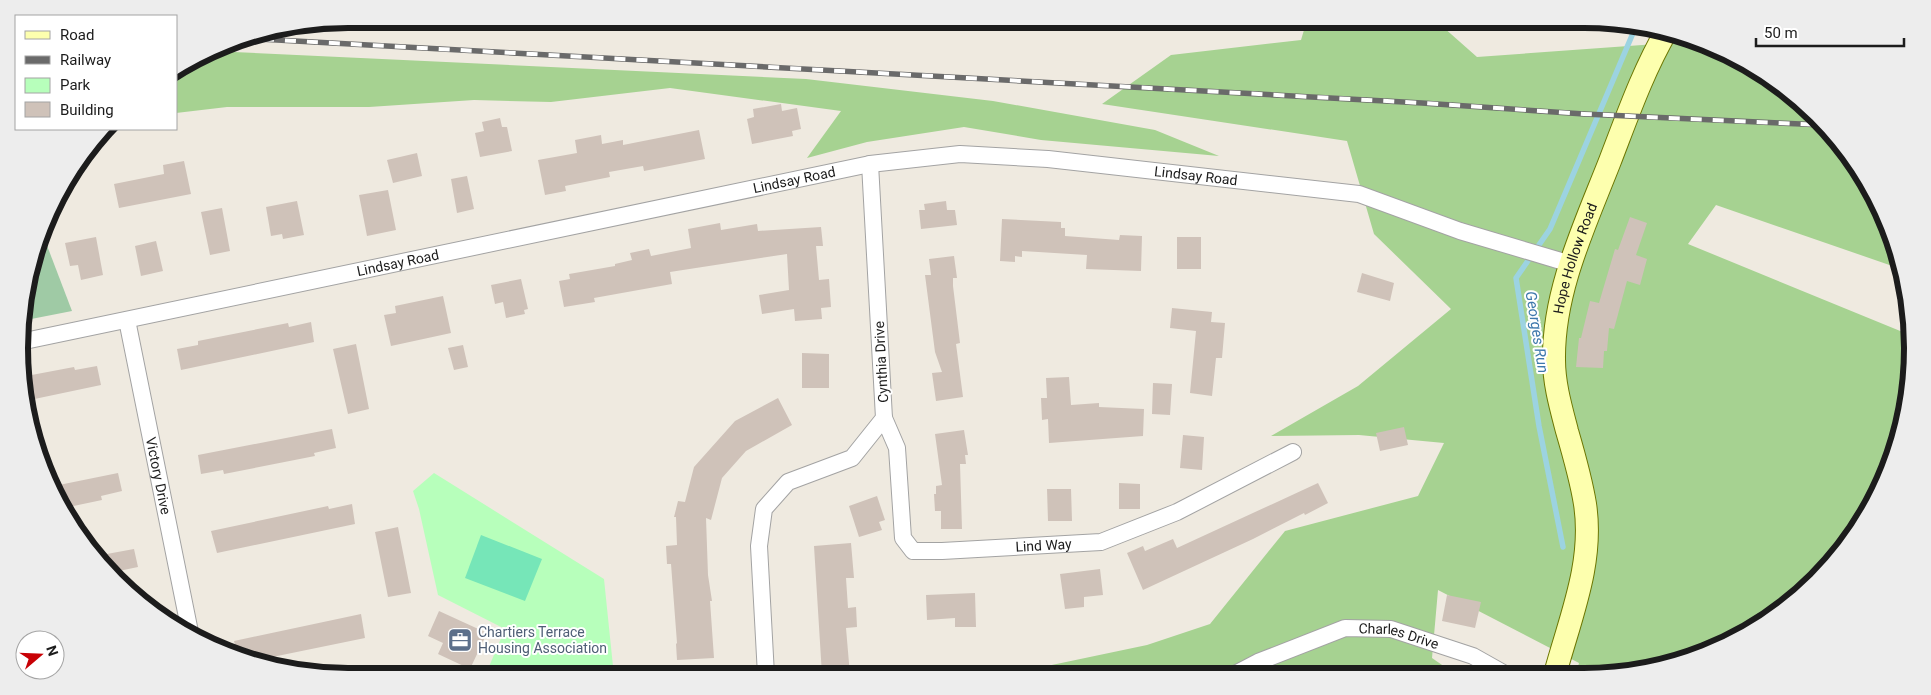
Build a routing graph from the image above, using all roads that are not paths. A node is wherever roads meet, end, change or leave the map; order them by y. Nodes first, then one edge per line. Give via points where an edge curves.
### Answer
1 (1664, 38) edge
2 (870, 164) junction
3 (1571, 264) junction
4 (127, 320) junction
5 (28, 340) edge
6 (884, 418) junction
7 (1293, 452) dead end
8 (189, 626) edge
9 (766, 668) edge
10 (1246, 668) edge
11 (1495, 668) edge
12 (1556, 668) edge

1 - 3 main road, Hope Hollow Road via 1623,128
2 - 3 street, Lindsay Road via 970,154 1048,159 1359,194 1460,231
2 - 4 street, Lindsay Road
2 - 6 street, Cynthia Drive
3 - 12 main road, Hope Hollow Road via 1556,318 1554,362 1556,387 1585,505 1587,541 1583,576
4 - 5 street, Lindsay Road
4 - 8 street, Victory Drive
6 - 7 street, Lind Way via 897,448 902,538 913,551 1101,542 1177,512
6 - 9 street, Cynthia Drive via 852,458 788,482 764,509 759,546
10 - 11 street, Charles Drive via 1345,628 1391,629 1474,656

